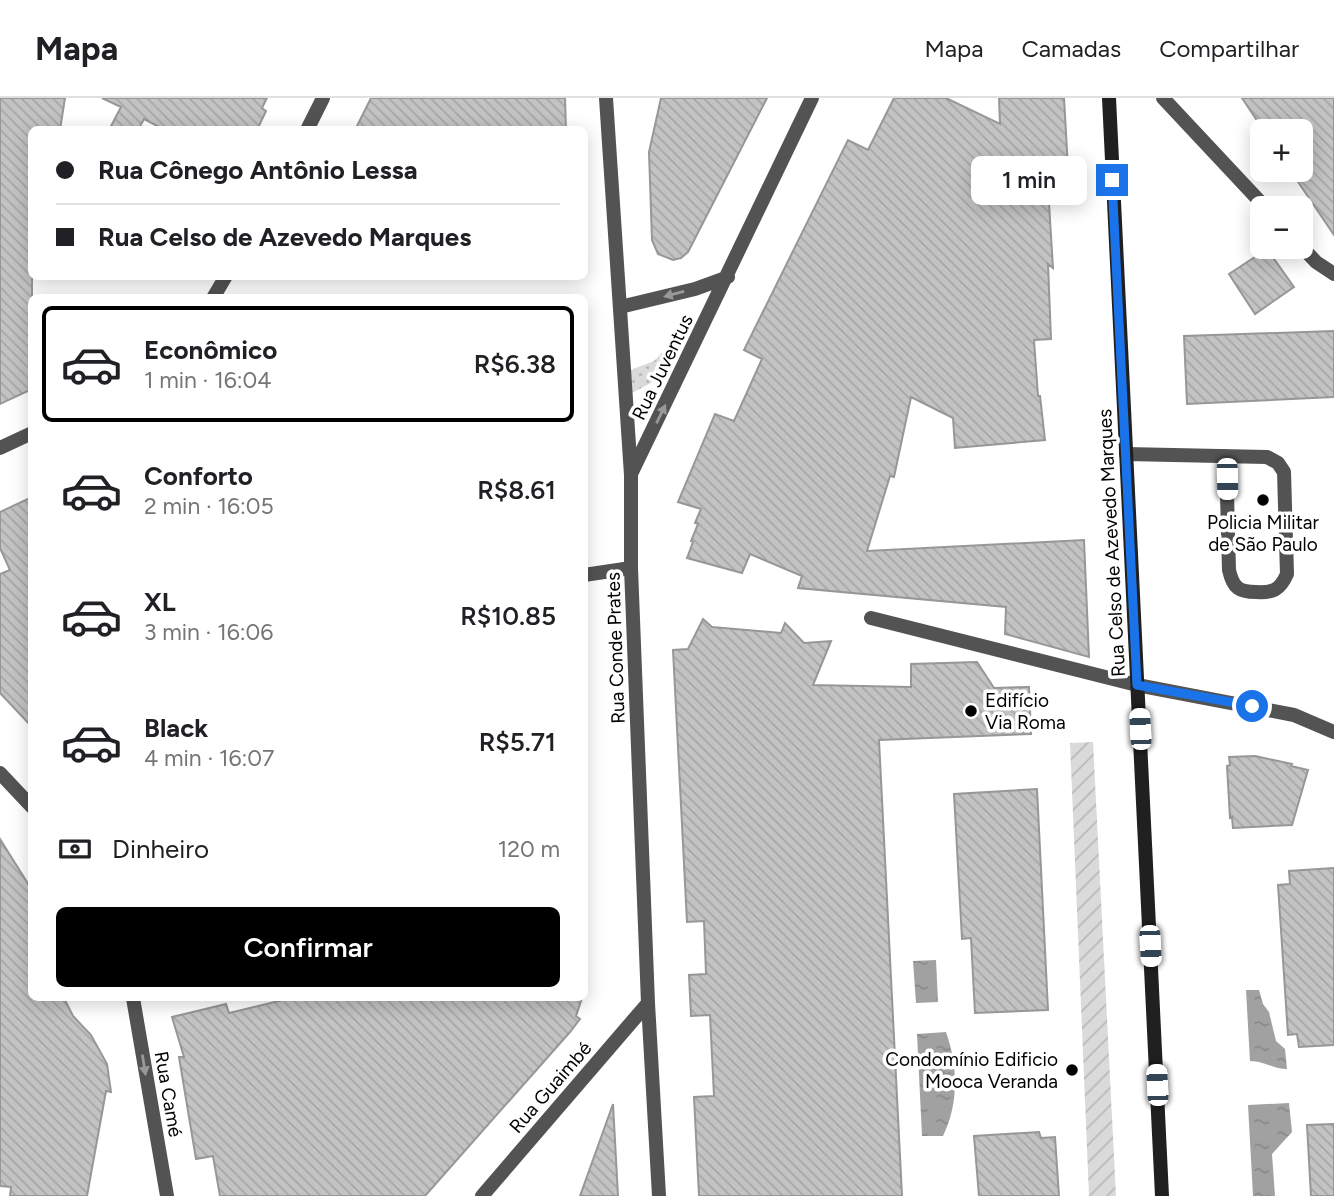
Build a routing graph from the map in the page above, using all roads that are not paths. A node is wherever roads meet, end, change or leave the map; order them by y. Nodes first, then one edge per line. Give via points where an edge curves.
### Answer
1 (323, 98) edge
2 (606, 98) edge
3 (812, 98) edge
4 (1108, 98) edge
5 (1163, 98) edge
6 (309, 126) edge
7 (1255, 196) edge
8 (1313, 259) edge
9 (1334, 274) edge
10 (728, 276) junction
11 (620, 307) junction
12 (28, 435) edge
13 (0, 448) edge
14 (1126, 454) junction
15 (1226, 456) junction
16 (631, 475) junction
17 (631, 568) junction
18 (588, 574) edge
19 (871, 618) dead end
20 (1137, 685) junction
21 (1334, 732) edge
22 (0, 773) edge
23 (28, 802) edge
24 (134, 1001) edge
25 (648, 1003) junction
26 (167, 1196) edge
27 (482, 1196) edge
28 (659, 1196) edge
29 (1162, 1196) edge

1 - 6 street
2 - 11 street, Rua Conde Prates
3 - 10 street, Rua Juventus
4 - 14 main road, Rua Celso de Azevedo Marques
5 - 7 street
8 - 9 street
10 -> 11 street, Rua Juventus
16 -> 10 street, Rua Juventus
11 - 16 street, Rua Conde Prates
12 - 13 street
14 - 15 street
14 - 20 main road, Rua Celso de Azevedo Marques
15 - 15 street via 1267,457 1284,472 1287,574 1281,587 1271,593 1241,592 1232,584
16 - 17 street, Rua Conde Prates
17 - 18 street
17 - 25 street, Rua Conde Prates
19 - 20 street
20 - 21 street via 1294,715
20 - 29 main road, Rua Celso de Azevedo Marques
22 - 23 street
24 -> 26 street, Rua Camé
25 - 27 street, Rua Guaimbé
25 - 28 street, Rua Conde Prates

